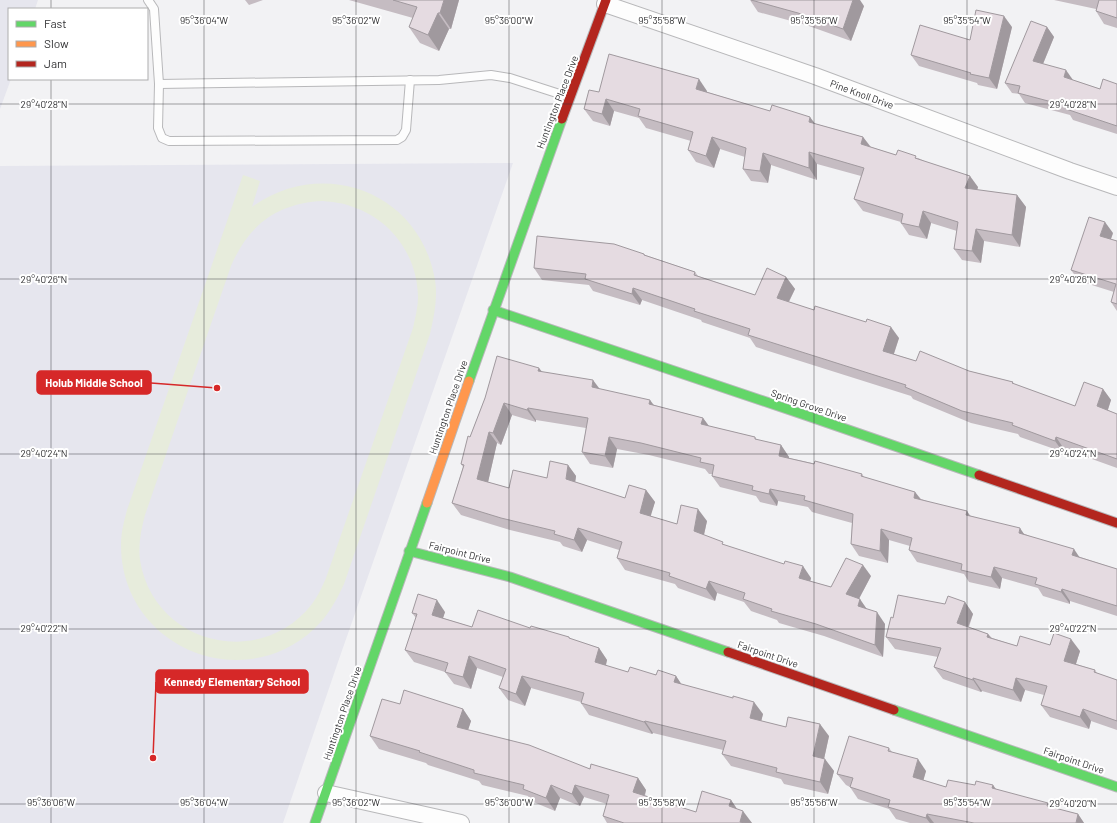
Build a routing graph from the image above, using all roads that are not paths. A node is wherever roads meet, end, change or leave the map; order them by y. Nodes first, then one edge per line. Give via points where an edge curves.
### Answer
1 (148, 0) edge
2 (606, 2) edge
3 (410, 80) junction
4 (159, 84) junction
5 (570, 97) junction
6 (1117, 187) edge
7 (493, 310) junction
8 (1117, 523) edge
9 (409, 551) junction
10 (1117, 786) edge
11 (326, 793) junction
12 (315, 823) edge
13 (462, 823) edge

1 - 4 lane via 154,9
2 - 5 street, Huntington Place Drive
2 - 6 street, Pine Knoll Drive
3 - 4 lane
3 - 4 lane via 406,130 402,138 397,140 169,141 162,138 158,128
3 - 5 lane via 491,76 510,78
5 - 7 street, Huntington Place Drive
7 - 8 street, Spring Grove Drive
7 - 9 street, Huntington Place Drive
9 - 10 street, Fairpoint Drive via 510,577
9 - 11 street, Huntington Place Drive
11 - 12 street, Huntington Place Drive
11 - 13 street

